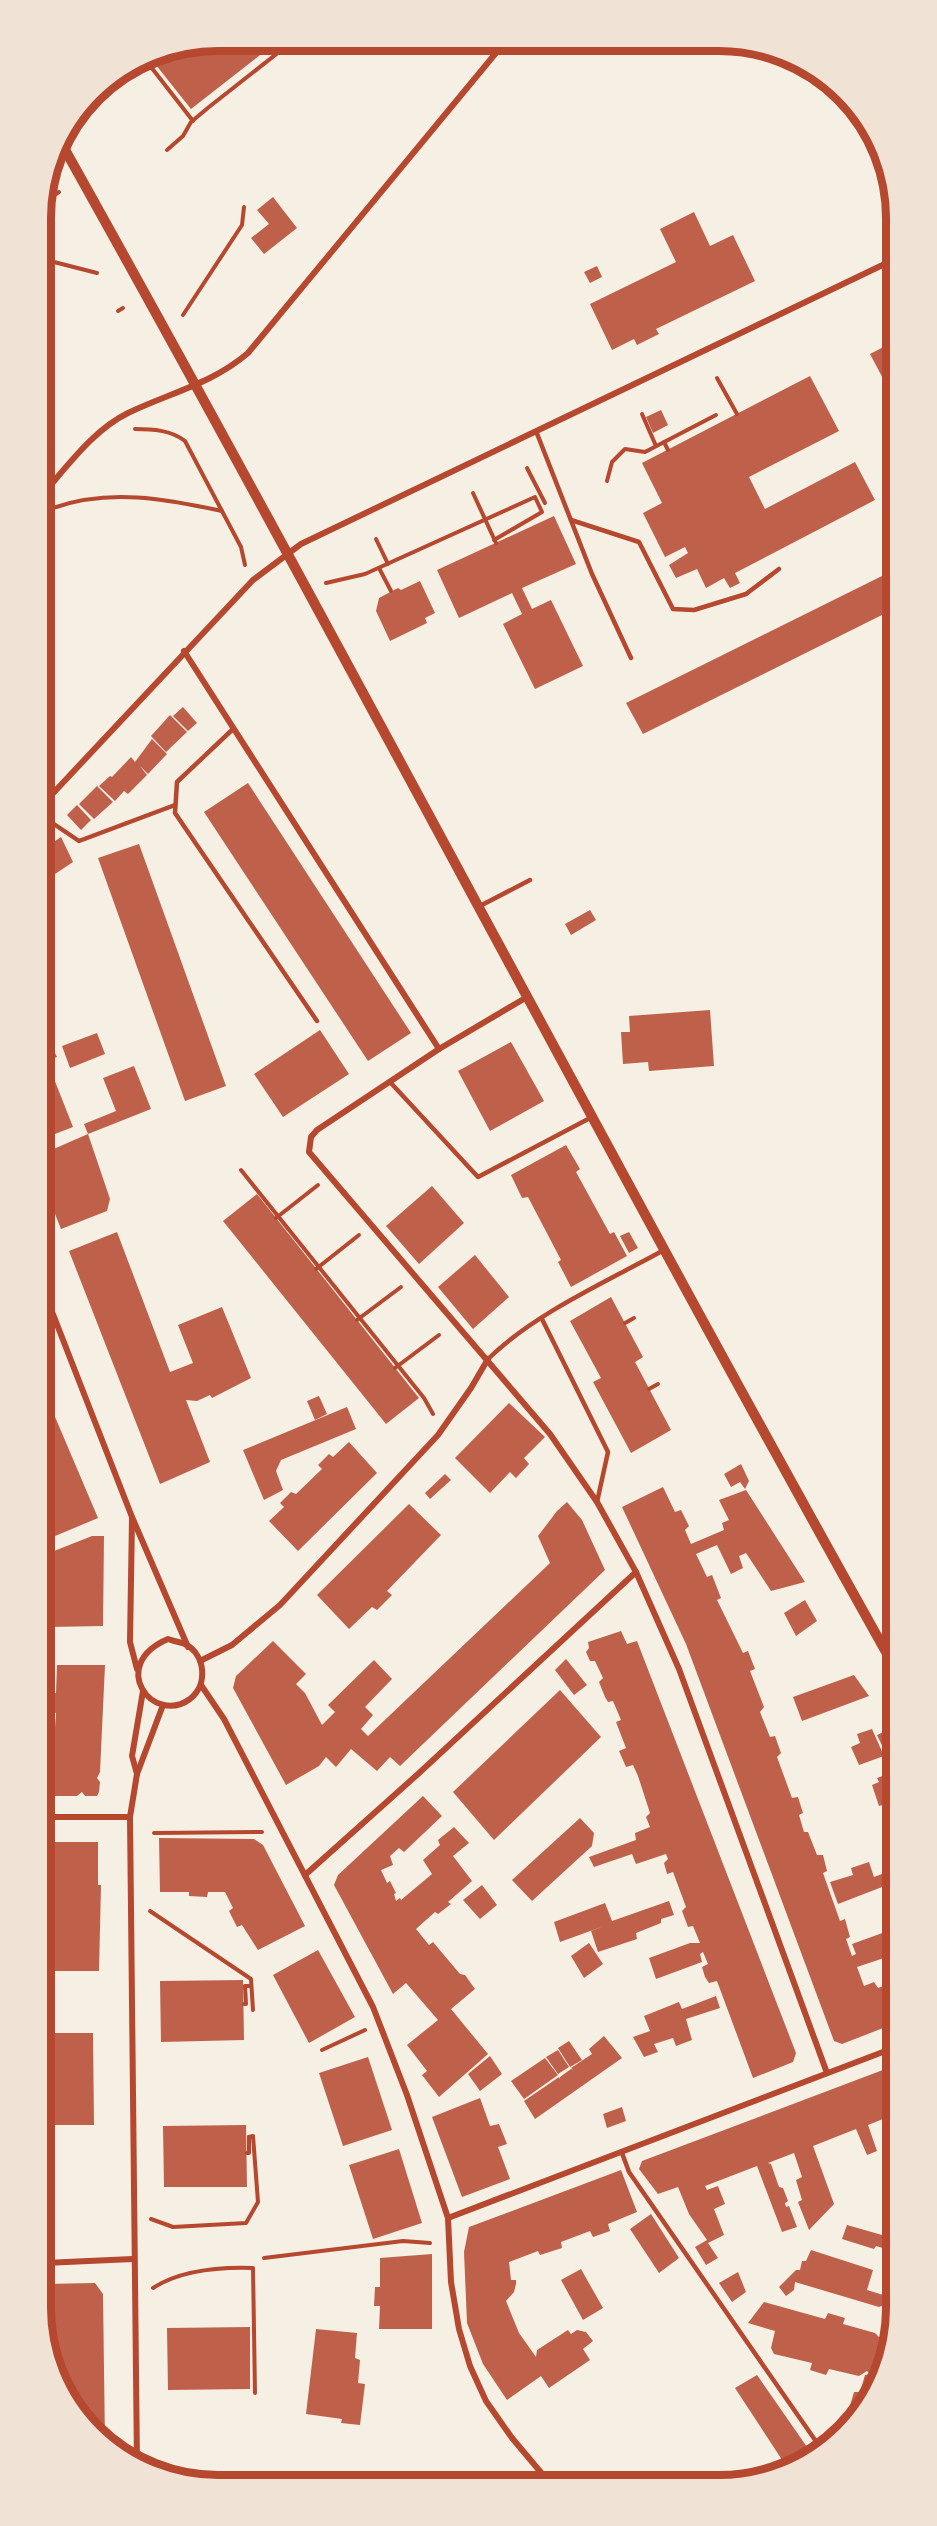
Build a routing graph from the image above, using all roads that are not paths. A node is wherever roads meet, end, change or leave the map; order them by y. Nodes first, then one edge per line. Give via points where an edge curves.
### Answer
1 (498, 51) edge
2 (65, 151) edge
3 (886, 263) edge
4 (196, 386) junction
5 (536, 431) junction
6 (51, 485) edge
7 (571, 520) junction
8 (287, 554) junction
9 (779, 569) dead end
10 (184, 651) junction
11 (631, 658) dead end
12 (233, 729) junction
13 (51, 795) edge
14 (175, 805) junction
15 (51, 822) edge
16 (530, 880) dead end
17 (478, 907) junction
18 (527, 997) junction
19 (317, 1021) dead end
20 (439, 1049) junction
21 (390, 1082) junction
22 (592, 1117) junction
23 (664, 1250) junction
24 (51, 1309) edge
25 (542, 1319) junction
26 (488, 1359) junction
27 (597, 1502) junction
28 (132, 1517) junction
29 (636, 1572) junction
30 (188, 1647) junction
31 (886, 1652) edge
32 (200, 1661) junction
33 (138, 1671) junction
34 (201, 1685) junction
35 (143, 1691) junction
36 (163, 1705) junction
37 (137, 1774) junction
38 (51, 1817) edge
39 (130, 1817) junction
40 (305, 1875) junction
41 (886, 2051) edge
42 (827, 2073) junction
43 (622, 2153) junction
44 (448, 2218) junction
45 (133, 2259) junction
46 (51, 2263) edge
47 (817, 2443) edge
48 (137, 2454) edge
49 (543, 2475) edge

1 - 4 street via 248,353 230,369
2 - 4 street
3 - 5 street
4 - 6 street via 126,414 89,442
4 - 8 street
5 - 7 lane
5 - 8 street
7 - 9 lane via 639,542 673,609 694,610 746,594
7 - 11 lane
8 - 10 street via 253,580
8 - 17 street
10 - 12 street
10 - 13 street
12 - 14 lane via 177,783
12 - 20 street
14 - 15 lane via 79,841
14 - 19 lane via 175,813
16 - 17 lane
17 - 18 street
18 - 20 street
18 - 22 street
20 - 21 street
21 - 22 lane via 478,1177
21 - 26 street via 316,1130 310,1137 309,1152
22 - 23 street
23 - 25 lane
23 - 31 street
24 - 28 street
25 - 26 lane via 503,1344
25 - 27 lane via 608,1452
26 - 27 street via 550,1434
26 - 32 street via 438,1435 280,1605 232,1645
27 - 29 street
28 - 30 street
28 - 33 street via 130,1642
29 - 40 street
29 - 42 street via 679,1669
30 - 32 street
30 - 33 street via 168,1639 158,1643 148,1649
32 - 34 street
33 - 35 street
34 - 36 street via 183,1703
34 - 40 street via 224,1719
35 - 36 street
35 - 37 street via 132,1756
36 - 37 street
37 - 39 street
38 - 39 street
39 - 45 street
40 - 44 street via 373,2007
41 - 42 street
42 - 43 street
43 - 44 street
43 - 47 lane via 629,2172
44 - 49 street via 452,2282 459,2329 470,2366 486,2401
45 - 46 street
45 - 48 street

